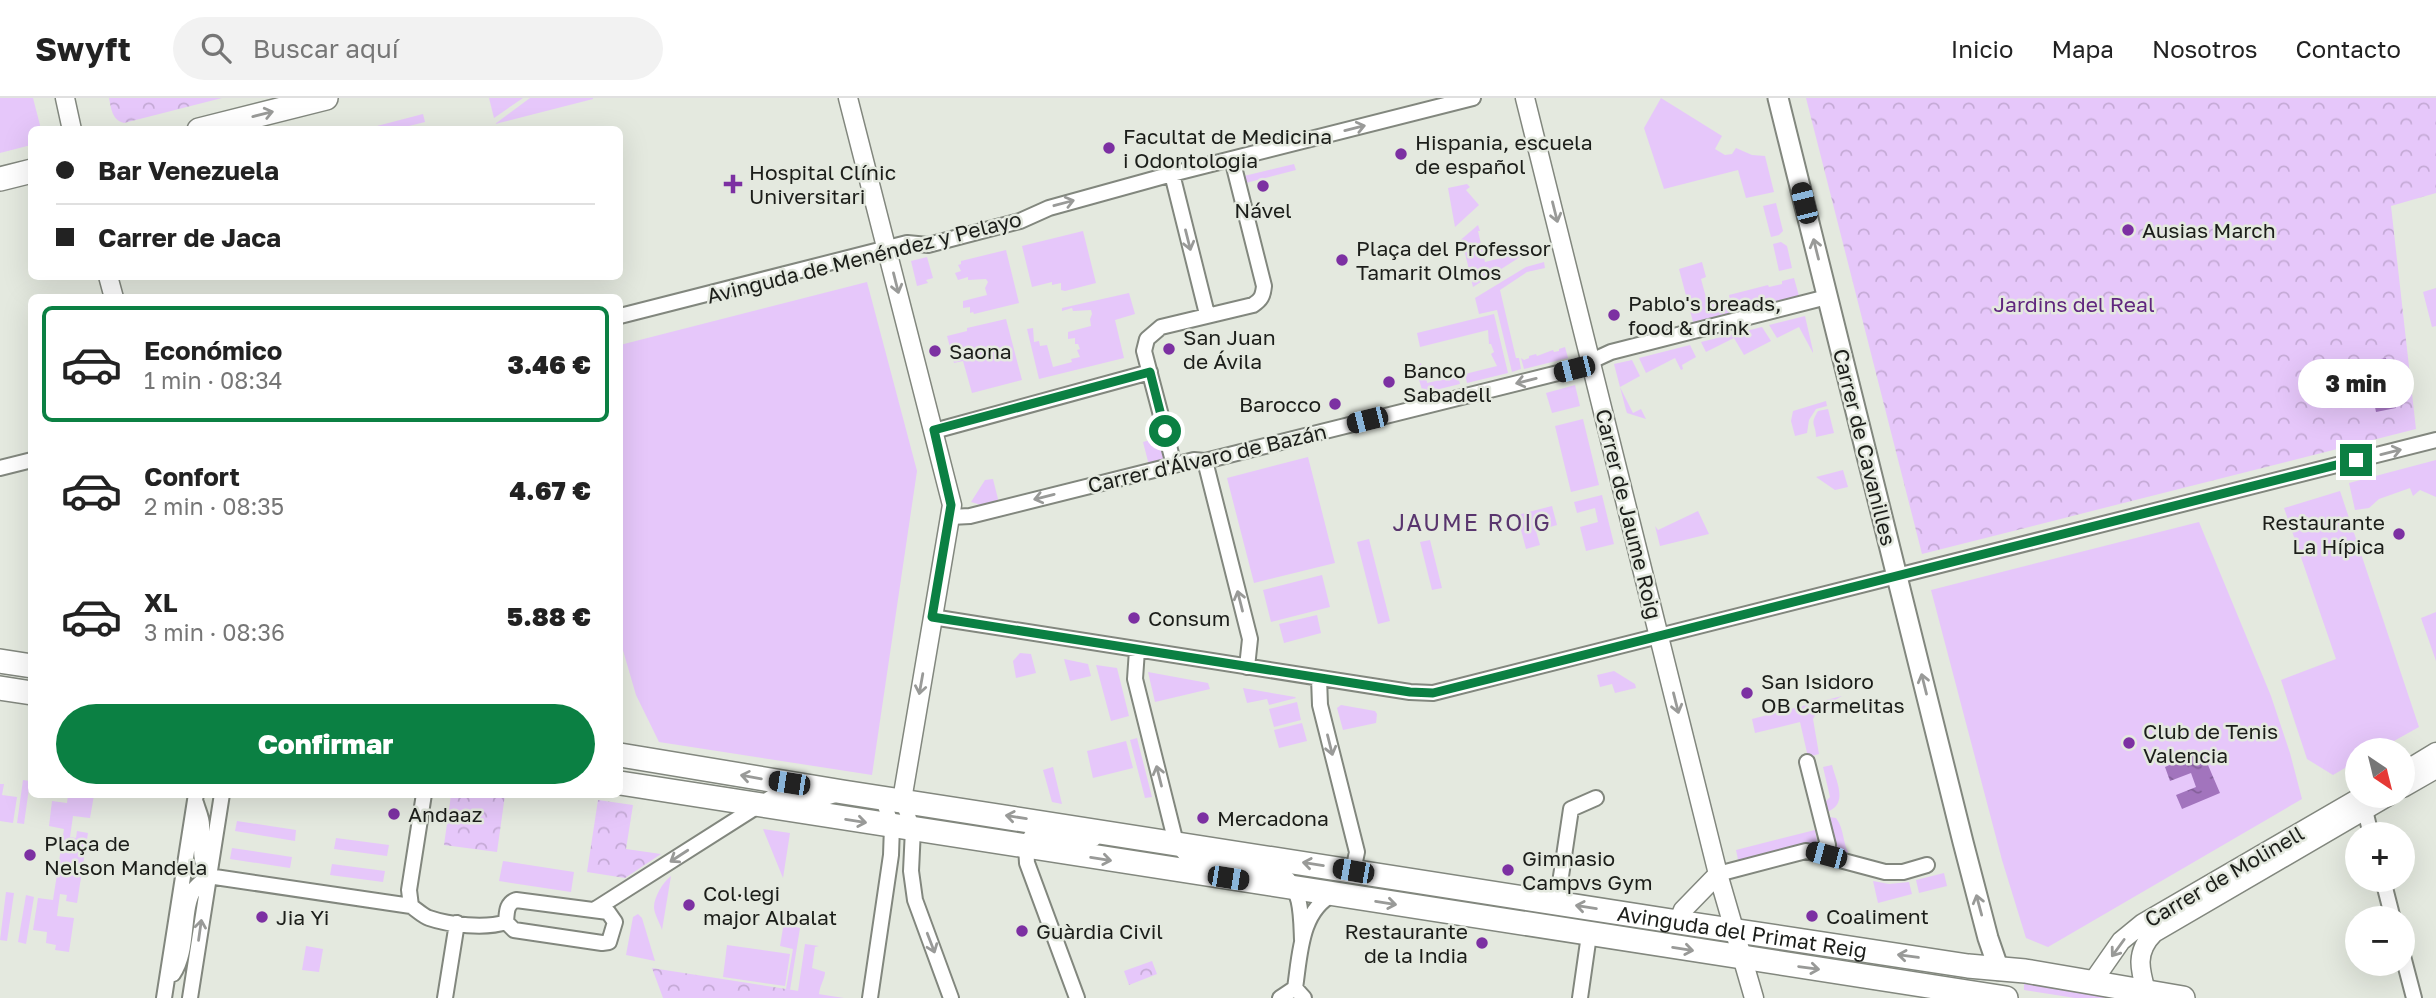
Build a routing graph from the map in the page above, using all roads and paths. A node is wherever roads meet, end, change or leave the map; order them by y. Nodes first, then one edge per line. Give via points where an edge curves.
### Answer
1 (65, 98) edge
2 (326, 98) edge
3 (848, 98) edge
4 (1473, 98) edge
5 (1525, 98) edge
6 (1778, 98) edge
7 (71, 126) edge
8 (215, 126) edge
9 (1233, 159) junction
10 (28, 173) edge
11 (1172, 174) junction
12 (0, 179) edge
13 (887, 248) junction
14 (1827, 297) junction
15 (1207, 314) junction
16 (623, 315) edge
17 (1590, 361) junction
18 (1150, 372) junction
19 (934, 430) junction
20 (2436, 440) edge
21 (28, 461) edge
22 (1205, 461) junction
23 (1174, 464) junction
24 (0, 468) edge
25 (951, 517) junction
26 (1897, 577) junction
27 (932, 617) junction
28 (1659, 637) junction
29 (1137, 650) junction
30 (0, 661) edge
31 (28, 665) edge
32 (1247, 667) junction
33 (1319, 678) junction
34 (0, 688) edge
35 (28, 692) edge
36 (2436, 752) edge
37 (623, 755) edge
38 (1807, 762) dead end
39 (2415, 765) edge
40 (2436, 769) edge
41 (2415, 781) edge
42 (623, 783) edge
43 (843, 792) junction
44 (705, 797) junction
45 (196, 798) edge
46 (221, 798) edge
47 (423, 798) edge
48 (1596, 798) dead end
49 (892, 799) junction
50 (757, 805) junction
51 (2355, 808) edge
52 (2342, 816) junction
53 (902, 828) junction
54 (1115, 834) junction
55 (712, 835) junction
56 (1176, 843) junction
57 (1026, 847) junction
58 (1826, 855) junction
59 (1927, 865) dead end
60 (1353, 871) junction
61 (1718, 874) junction
62 (208, 876) junction
63 (1294, 888) junction
64 (1334, 894) junction
65 (915, 900) junction
66 (1557, 903) junction
67 (885, 904) junction
68 (411, 906) junction
69 (594, 911) junction
70 (506, 922) junction
71 (1678, 922) junction
72 (457, 923) junction
73 (1733, 930) junction
74 (1589, 934) junction
75 (1302, 940) junction
76 (1742, 958) junction
77 (1999, 970) junction
78 (2408, 976) edge
79 (167, 983) junction
80 (2091, 984) junction
81 (1299, 993) edge
82 (2147, 995) edge
83 (164, 998) edge
84 (190, 998) edge
85 (445, 998) edge
86 (870, 998) edge
87 (951, 998) edge
88 (1077, 998) edge
89 (1280, 998) edge
90 (1580, 998) edge
91 (1754, 998) edge
92 (2008, 998) edge
93 (2183, 998) edge
94 (2414, 998) edge

1 - 7 street
8 -> 2 main road
3 - 13 street
9 -> 4 street, Avinguda de Menéndez y Pelayo
5 -> 17 street, Carrer de Jaume Roig
14 -> 6 main road, Carrer de Cavanilles
9 - 11 street, Avinguda de Menéndez y Pelayo
9 - 15 street via 1264,294 1253,305
10 - 12 main road
13 -> 11 street, Avinguda de Menéndez y Pelayo via 955,239
11 -> 15 street
13 - 16 street, Avinguda de Menéndez y Pelayo
13 -> 19 street
14 - 17 street, Carrer d'Álvaro de Bazán
14 - 26 main road, Carrer de Cavanilles
15 - 18 street via 1152,333 1144,344
17 -> 22 street, Carrer d'Álvaro de Bazán via 1574,369
17 - 28 street, Carrer de Jaume Roig
18 - 19 street
18 - 23 street
19 - 25 street via 950,493
26 -> 20 street
21 - 24 street
22 - 23 street, Carrer d'Álvaro de Bazán
32 -> 22 street via 1250,639
23 -> 25 street, Carrer d'Álvaro de Bazán
25 - 27 street
26 - 28 street
77 -> 26 main road, Carrer de Cavanilles
27 - 29 street
27 -> 49 street
28 - 33 street via 1433,693
28 -> 61 street, Carrer de Jaume Roig
29 - 32 street
56 -> 29 street via 1136,682
30 - 31 main road
32 - 33 street
33 -> 60 street via 1320,705 1357,852
34 - 35 main road
36 - 39 street
43 -> 37 main road, Avinguda del Primat Reig
38 - 58 street via 1828,845
40 - 41 street
42 - 44 main road, Avinguda del Primat Reig
43 - 49 main road, Avinguda del Primat Reig
43 - 50 street, Avinguda del Primat Reig via 822,800 775,794
44 - 50 main road, Avinguda del Primat Reig
44 - 55 street via 719,814
45 - 62 street via 202,822 201,861
45 - 79 street
46 - 62 street
47 - 68 street
48 - 66 street via 1572,809
49 - 53 street
49 - 53 street
54 -> 49 main road, Avinguda del Primat Reig
50 -> 53 main road, Avinguda del Primat Reig
50 - 55 street
51 - 52 street, Carrer de Molinell
52 -> 80 street, Carrer de Molinell via 2143,923 2122,941
52 - 82 street, Carrer de Molinell via 2154,933 2141,956
53 - 57 main road, Avinguda del Primat Reig
53 - 65 street
53 - 67 street via 891,855
54 - 56 main road, Avinguda del Primat Reig
54 - 57 street, Avinguda del Primat Reig via 1085,840 1039,834 1031,836
55 -> 69 street
60 -> 56 main road, Avinguda del Primat Reig
56 - 63 street, Avinguda del Primat Reig via 1188,858 1283,874
57 -> 63 main road, Avinguda del Primat Reig
57 - 88 street via 1027,863
58 - 59 street via 1893,873
58 - 61 street via 1806,851
60 - 66 main road, Avinguda del Primat Reig
61 - 71 street via 1683,910
61 - 73 street, Carrer de Jaume Roig
62 - 68 street
62 - 79 street via 195,888 182,957
84 -> 62 street
63 - 64 main road, Avinguda del Primat Reig
63 - 75 street
64 -> 74 main road, Avinguda del Primat Reig
64 - 75 street via 1315,910
65 - 67 street via 900,889
65 -> 87 street
71 -> 66 main road, Avinguda del Primat Reig
67 - 86 street
68 - 72 street via 427,918
69 - 70 street via 516,900 507,907
69 - 70 street via 608,912 615,922 609,942 514,930
70 - 72 street via 488,926
71 - 73 main road, Avinguda del Primat Reig
71 - 74 main road via 1663,930 1614,925
72 - 85 street
73 - 76 street, Carrer de Jaume Roig
77 -> 73 main road, Avinguda del Primat Reig
74 -> 76 main road, Avinguda del Primat Reig
74 - 90 street
75 - 81 street
76 - 91 street, Carrer de Jaume Roig
76 -> 92 main road, Avinguda del Primat Reig
77 - 80 main road, Avinguda del Primat Reig
77 - 92 street, Carrer de Cavanilles
78 - 94 street
79 - 83 street
80 - 82 main road, Avinguda del Primat Reig
81 - 89 street
82 - 93 main road, Avinguda del Primat Reig

